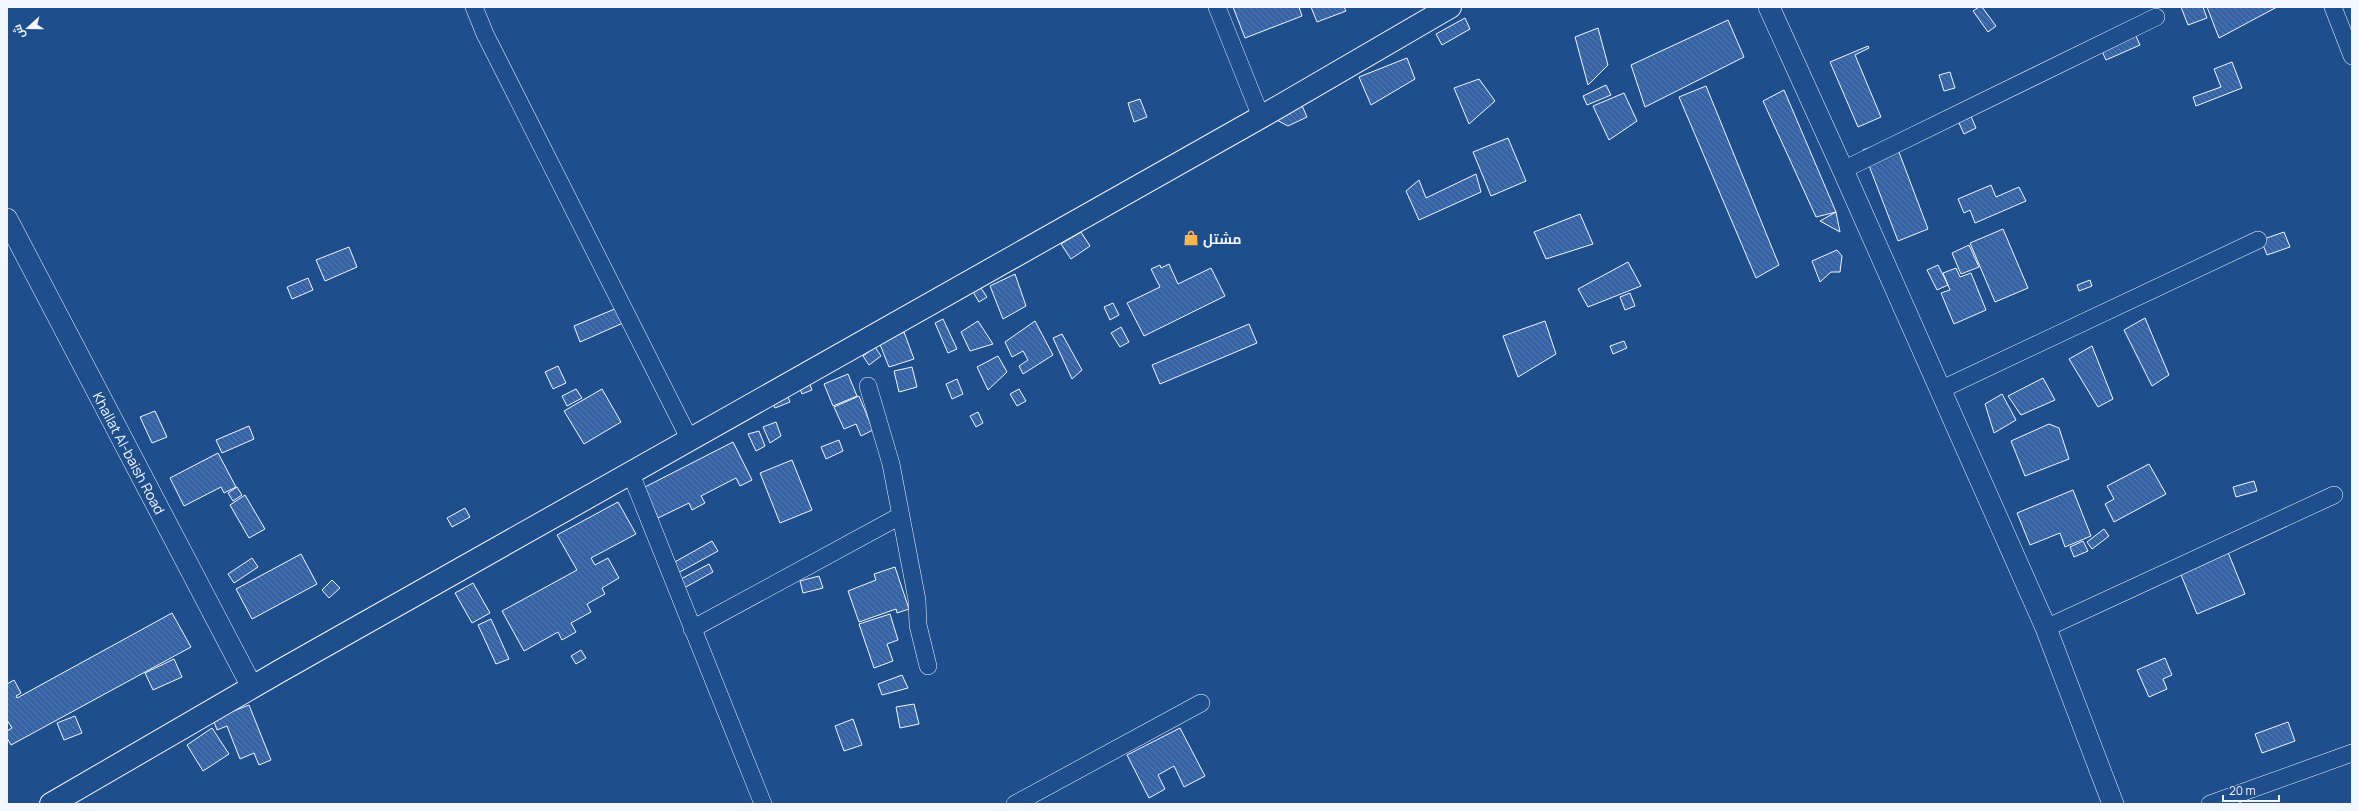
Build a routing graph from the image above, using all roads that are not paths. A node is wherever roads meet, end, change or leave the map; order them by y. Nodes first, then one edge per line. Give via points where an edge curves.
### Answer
1 (474, 7) edge
2 (1217, 7) edge
3 (1450, 7) edge
4 (1769, 7) edge
5 (2336, 8) edge
6 (2156, 18) dead end
7 (2352, 56) edge
8 (1261, 117) junction
9 (1843, 170) junction
10 (7, 219) edge
11 (2258, 240) dead end
12 (868, 386) dead end
13 (1940, 390) junction
14 (690, 440) junction
15 (631, 474) junction
16 (2334, 495) dead end
17 (900, 516) junction
18 (2046, 628) junction
19 (692, 629) junction
20 (928, 666) dead end
21 (252, 687) junction
22 (1201, 703) dead end
23 (2352, 753) edge
24 (51, 804) edge
25 (763, 804) edge
26 (1015, 804) edge
27 (2113, 804) edge
28 (2210, 804) edge

1 - 14 street via 485,34
2 - 8 street
3 - 8 main road
4 - 9 street
5 - 7 street
6 - 9 street
8 - 14 main road
9 - 13 street
10 - 21 street, Khallat Al-baish Road
11 - 13 street
12 - 17 street via 889,455
13 - 18 street
14 - 15 main road
15 - 19 street
15 - 21 main road
16 - 18 street
17 - 19 street
17 - 20 street via 917,600 918,625
18 - 27 street
19 - 25 street
21 - 24 main road
22 - 26 street
23 - 28 street

